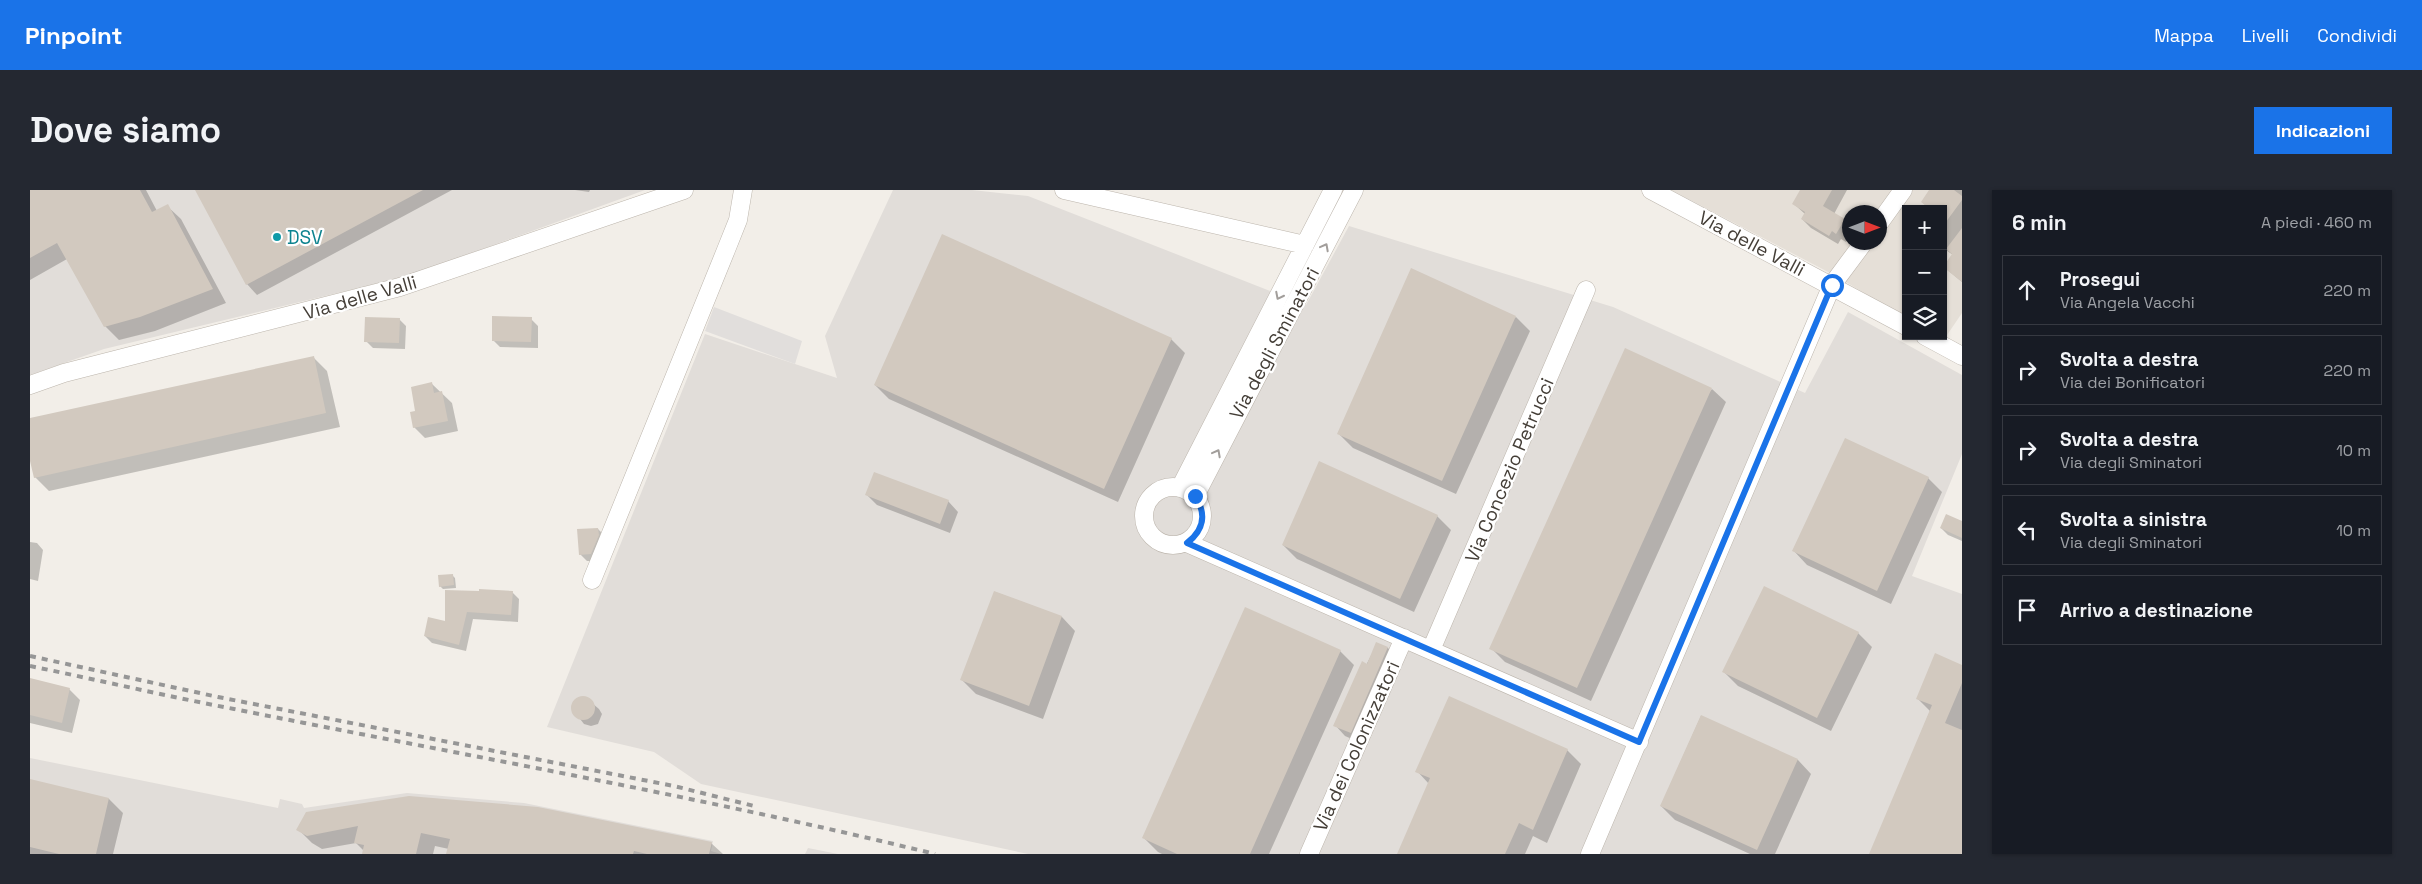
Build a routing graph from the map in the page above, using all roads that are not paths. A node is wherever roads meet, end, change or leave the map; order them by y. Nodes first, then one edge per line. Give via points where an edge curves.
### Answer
1 (684, 190) edge
2 (743, 190) edge
3 (1064, 190) edge
4 (1333, 190) edge
5 (1354, 190) edge
6 (1652, 190) edge
7 (1903, 190) edge
8 (1887, 212) edge
9 (1305, 245) junction
10 (1858, 250) edge
11 (1832, 285) junction
12 (1586, 290) dead end
13 (1902, 324) edge
14 (1932, 340) edge
15 (1962, 356) edge
16 (30, 386) edge
17 (1187, 492) junction
18 (1187, 543) junction
19 (592, 580) dead end
20 (1404, 638) junction
21 (1431, 650) junction
22 (1639, 742) junction
23 (1308, 854) edge
24 (1590, 854) edge

1 - 16 street, Via delle Valli via 400,287 64,373
2 - 19 street via 738,220
3 - 9 street
4 - 9 street, Via degli Sminatori
17 -> 5 street, Via degli Sminatori
6 - 11 street, Via delle Valli
7 - 8 street
9 -> 17 street, Via degli Sminatori
10 - 11 street
11 - 13 street, Via delle Valli
11 - 22 street
12 - 21 street, Via Concezio Petrucci
14 - 15 street
17 - 18 street via 1200,504 1202,522 1194,538
17 - 18 street via 1170,487 1160,490 1152,496 1144,515 1150,534 1158,541 1177,546
18 - 20 street
20 - 21 street
20 - 23 street, Via dei Colonizzatori
21 - 22 street
22 - 24 street

